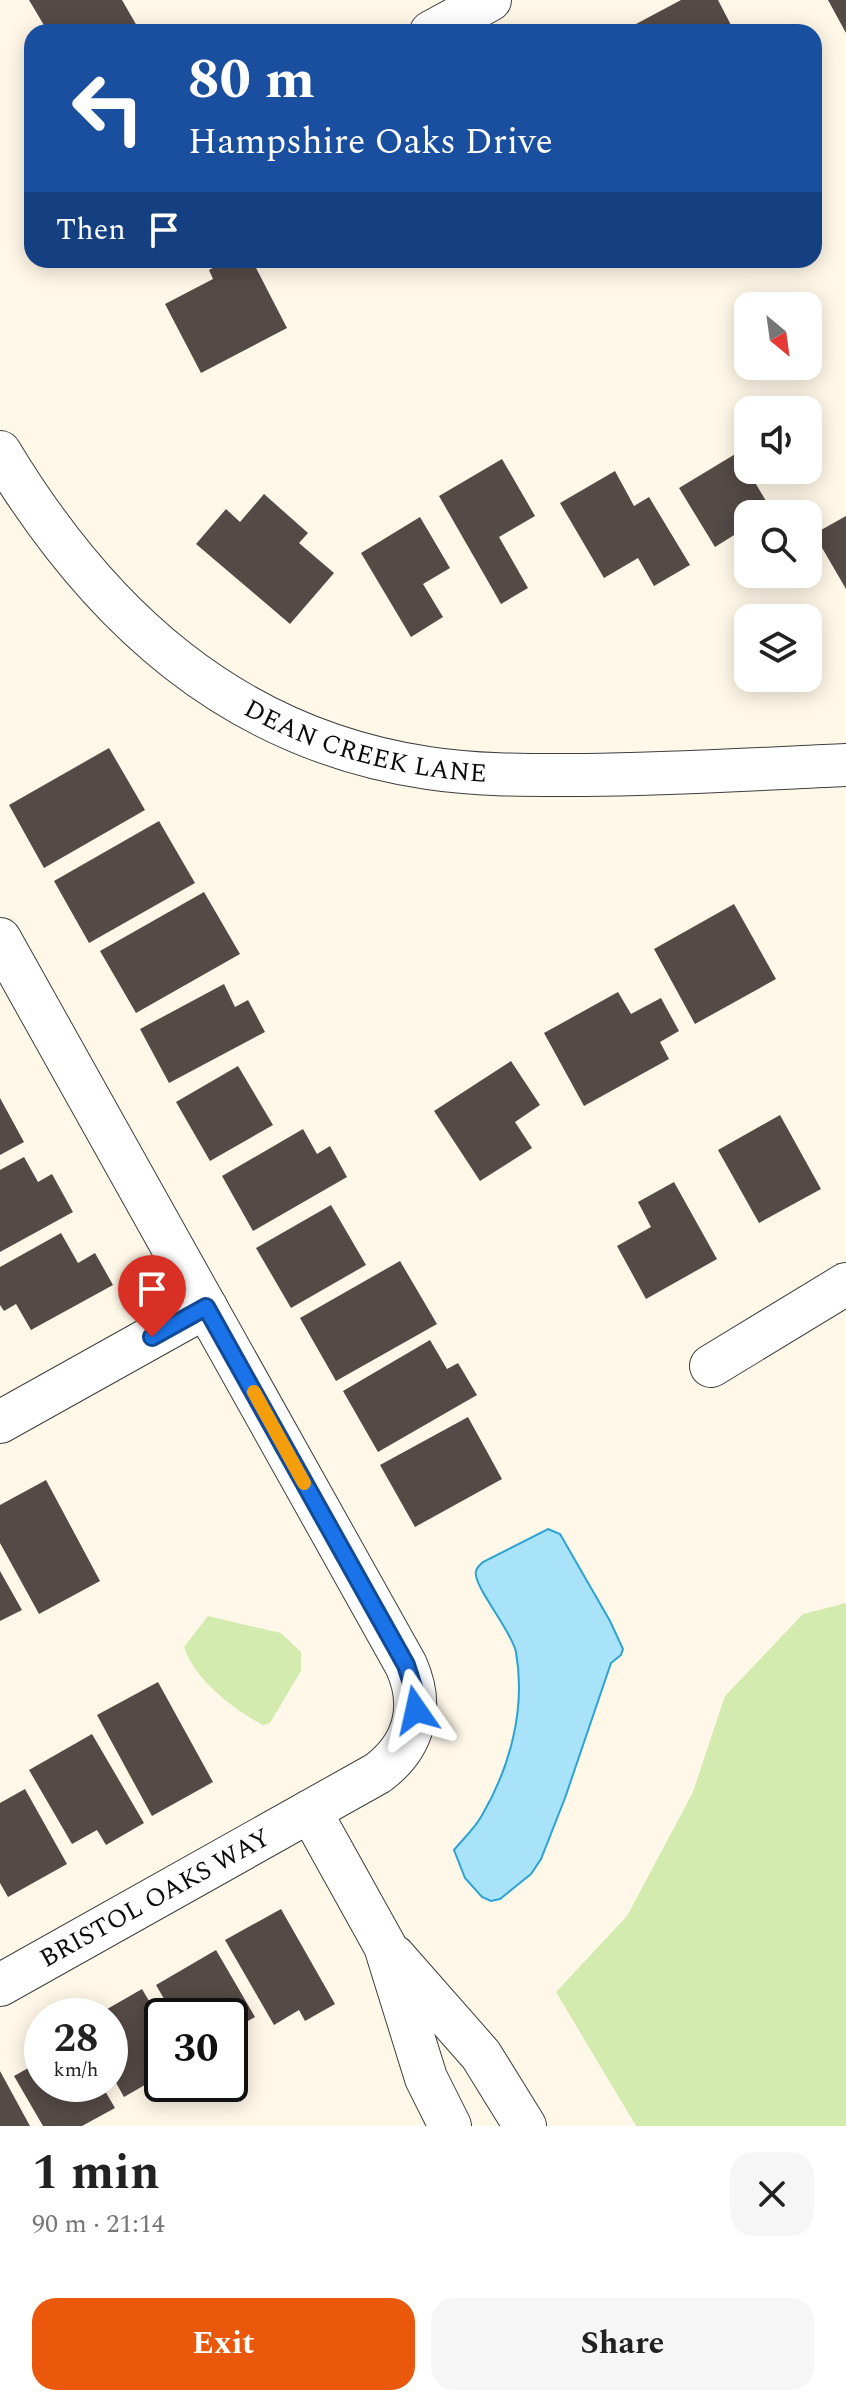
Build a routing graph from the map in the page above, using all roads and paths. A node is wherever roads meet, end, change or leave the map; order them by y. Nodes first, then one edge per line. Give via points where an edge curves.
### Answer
1 (490, 0) edge
2 (446, 24) edge
3 (0, 452) edge
4 (846, 765) edge
5 (0, 939) edge
6 (846, 1284) edge
7 (206, 1307) junction
8 (711, 1366) dead end
9 (0, 1422) edge
10 (310, 1811) junction
11 (385, 1946) junction
12 (0, 1985) edge
13 (504, 2088) junction
14 (445, 2124) edge
15 (525, 2126) edge

1 - 2 street
3 - 4 street, DEAN CREEK LANE via 79,567 150,639 217,689 319,741 389,761 501,775
5 - 7 street, BRISTOL OAKS WAY
6 - 8 street
7 - 9 street
7 - 10 street, BRISTOL OAKS WAY via 406,1665 414,1690 412,1732 398,1755 378,1773
10 - 11 street
10 - 12 street, BRISTOL OAKS WAY
11 - 13 street via 464,2033
11 - 14 street
13 - 14 street
13 - 15 street

